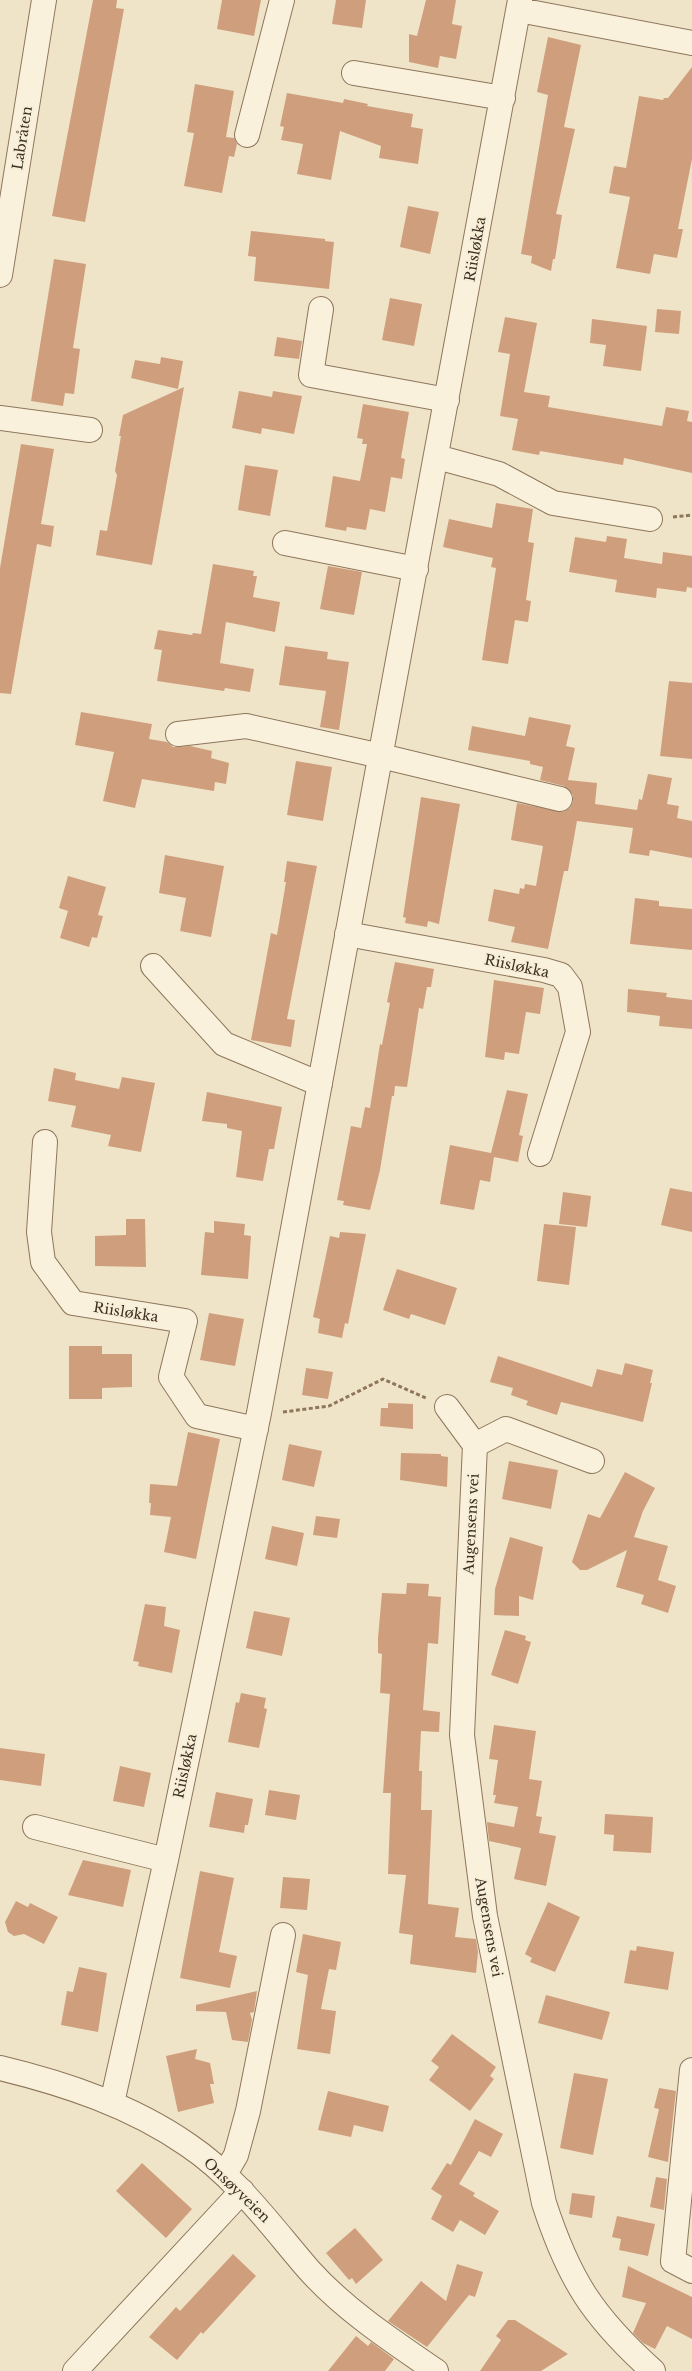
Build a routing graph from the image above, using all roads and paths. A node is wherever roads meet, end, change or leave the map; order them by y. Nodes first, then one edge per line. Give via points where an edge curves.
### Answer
1 (44, 0) edge
2 (282, 0) edge
3 (520, 5) edge
4 (692, 43) edge
5 (354, 72) dead end
6 (503, 98) junction
7 (247, 135) dead end
8 (4, 229) edge
9 (0, 275) edge
10 (321, 309) dead end
11 (447, 400) junction
12 (0, 418) edge
13 (90, 430) dead end
14 (437, 457) junction
15 (650, 519) dead end
16 (285, 543) dead end
17 (416, 569) junction
18 (178, 734) dead end
19 (382, 756) junction
20 (560, 799) dead end
21 (347, 934) junction
22 (152, 966) dead end
23 (320, 1084) junction
24 (45, 1142) dead end
25 (540, 1154) dead end
26 (447, 1407) joint
27 (258, 1421) junction
28 (475, 1445) junction
29 (592, 1460) dead end
30 (35, 1827) dead end
31 (166, 1860) junction
32 (283, 1935) dead end
33 (0, 2068) edge
34 (692, 2070) edge
35 (112, 2103) junction
36 (225, 2174) junction
37 (242, 2191) junction
38 (692, 2271) edge
39 (75, 2371) edge
40 (436, 2371) edge
41 (653, 2371) edge

1 - 8 street, Labråten
2 - 7 street
3 - 4 street, Riisløkka
3 - 6 street, Riisløkka
5 - 6 street
6 - 11 street, Riisløkka
8 - 9 street, Labråten
10 - 11 street via 311,375
11 - 14 street, Riisløkka
12 - 13 street
14 - 15 street via 499,474 553,502
14 - 17 street, Riisløkka
16 - 17 street
17 - 19 street, Riisløkka
18 - 19 street via 246,726
19 - 20 street
19 - 21 street, Riisløkka
21 - 23 street, Riisløkka
21 - 25 street, Riisløkka via 562,975 570,988 578,1032
22 - 23 street via 224,1044
23 - 27 street, Riisløkka
24 - 27 street, Riisløkka via 39,1232 43,1262 73,1303 185,1321 171,1377 197,1416
26 - 27 path via 384,1379 329,1406
26 - 28 street
27 - 31 street, Riisløkka
28 - 29 street via 506,1429
28 - 41 street, Augensens vei via 462,1735 485,1916 544,2203 558,2245 593,2310 617,2338
30 - 31 street
31 - 35 street, Riisløkka
32 - 36 street via 248,2112 236,2155
33 - 35 street, Onsøyveien via 48,2079
34 - 38 street via 673,2262
35 - 36 street, Onsøyveien via 189,2145
36 - 37 street, Onsøyveien
37 - 39 street
37 - 40 street, Onsøyveien via 310,2270 346,2306

